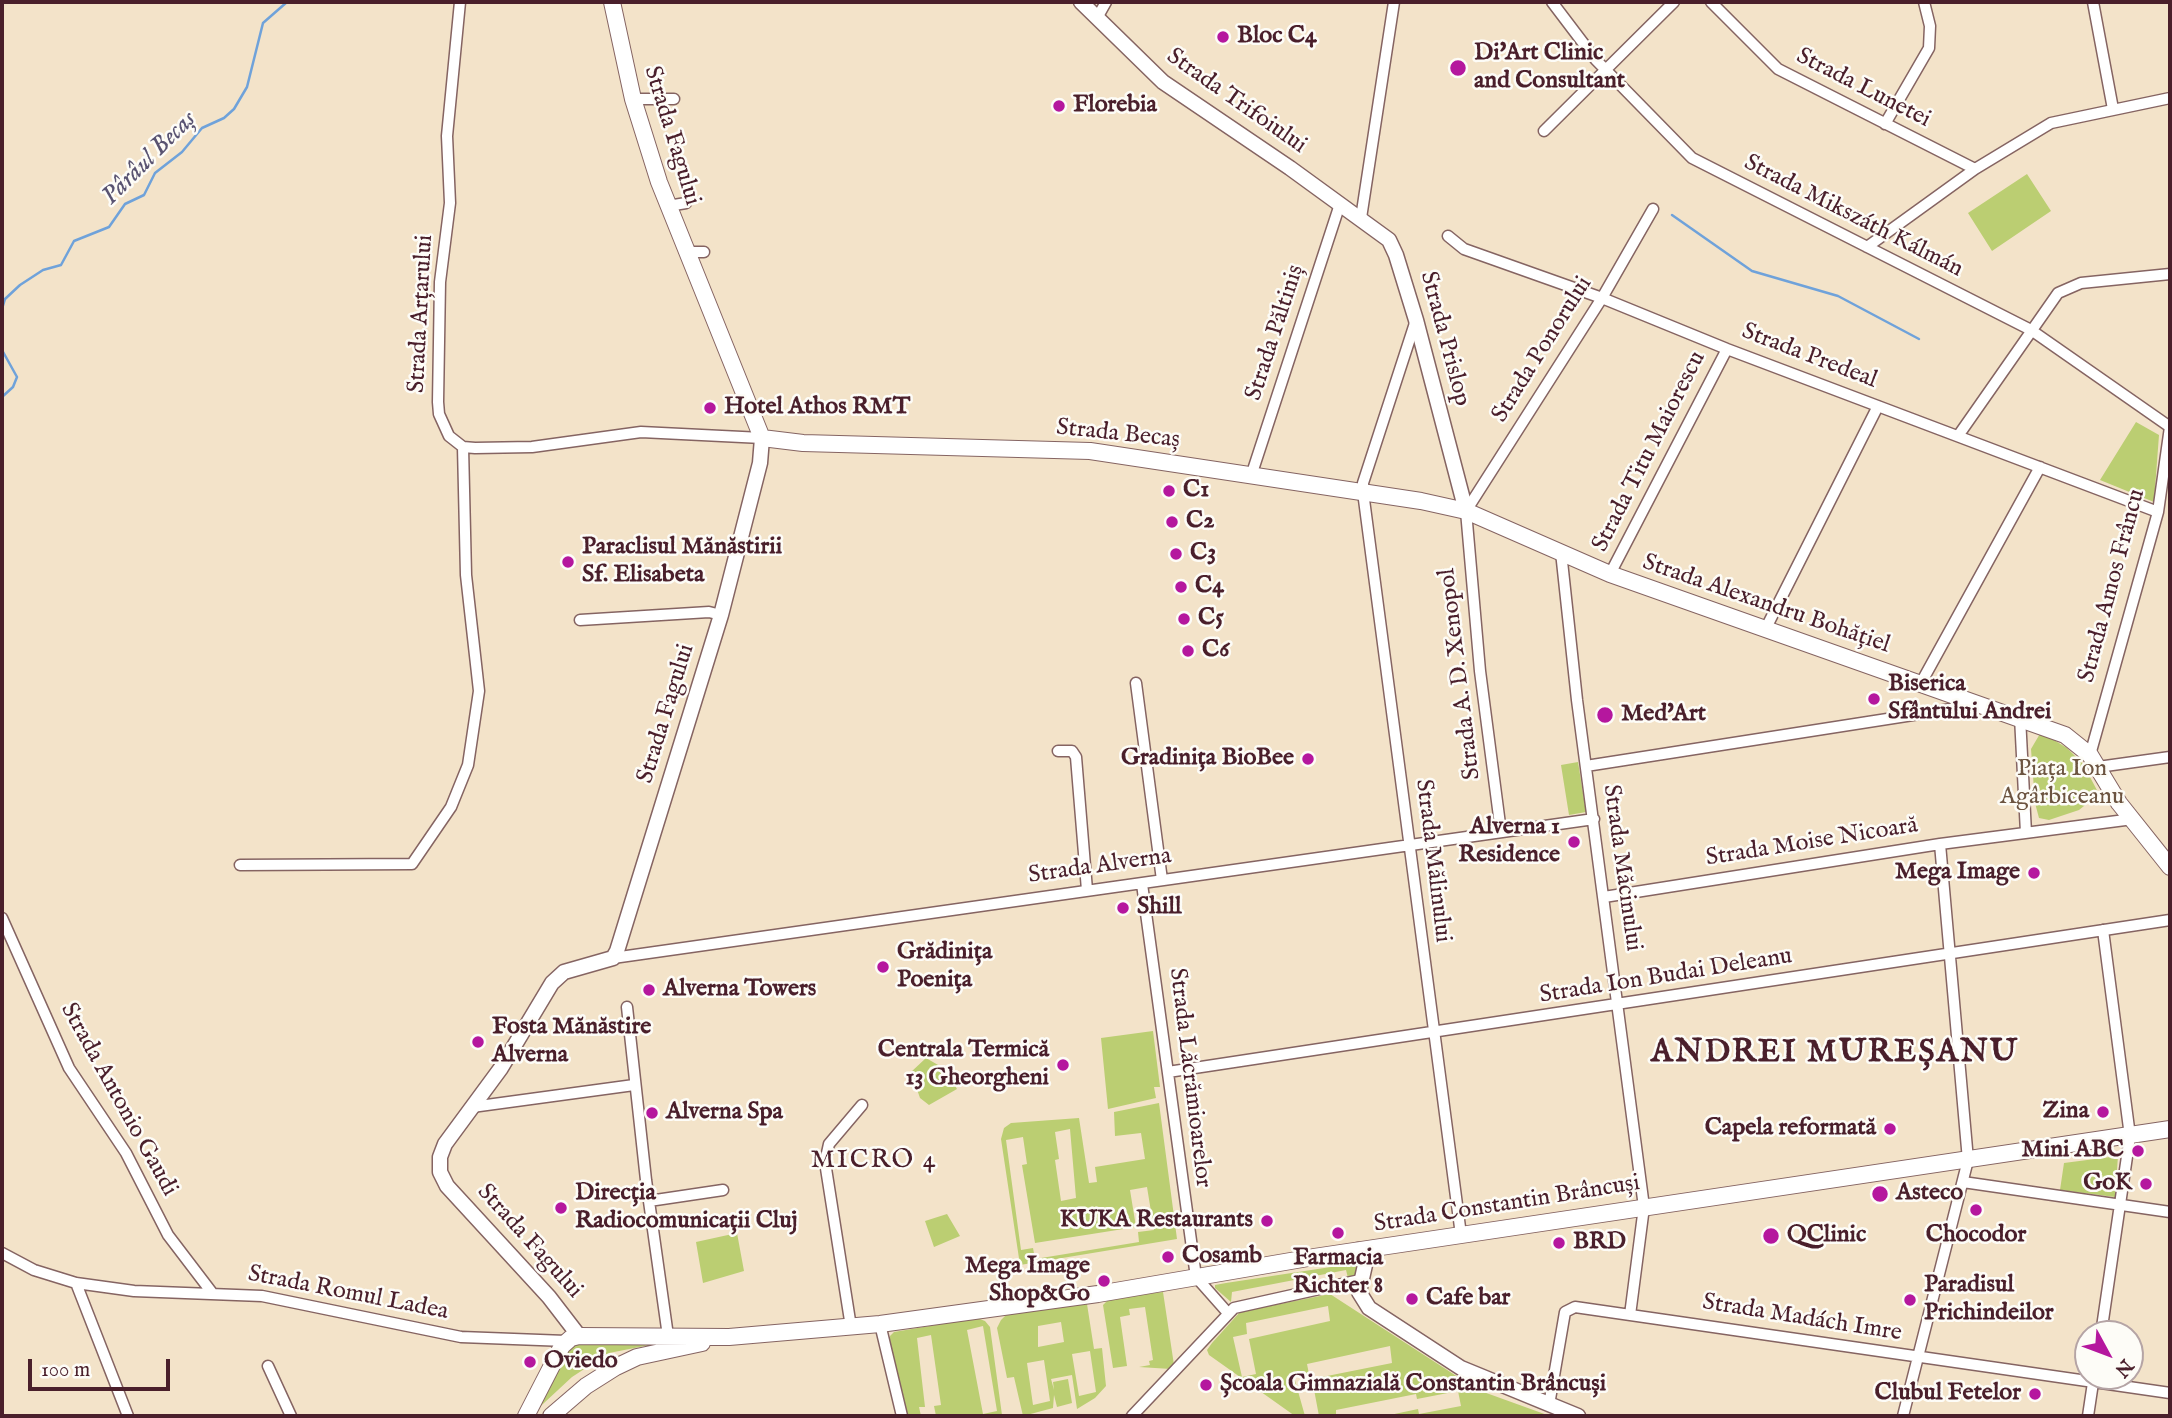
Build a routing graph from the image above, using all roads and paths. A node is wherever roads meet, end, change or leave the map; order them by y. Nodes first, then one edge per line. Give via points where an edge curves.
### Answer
1 (460, 2) edge
2 (612, 2) edge
3 (1081, 2) edge
4 (1106, 2) edge
5 (1394, 2) edge
6 (1552, 2) edge
7 (1674, 2) edge
8 (1711, 2) edge
9 (1924, 2) edge
10 (2093, 2) edge
11 (1097, 18) junction
12 (1606, 70) junction
13 (2170, 98) edge
14 (632, 99) junction
15 (674, 99) dead end
16 (2113, 109) junction
17 (1885, 124) junction
18 (1544, 131) dead end
19 (1975, 169) junction
20 (686, 203) dead end
21 (1340, 204) junction
22 (668, 206) junction
23 (1653, 209) dead end
24 (1361, 218) junction
25 (1448, 236) dead end
26 (1867, 247) junction
27 (705, 252) dead end
28 (685, 253) junction
29 (2170, 274) edge
30 (1602, 298) junction
31 (1416, 320) junction
32 (2031, 330) junction
33 (1727, 349) junction
34 (1878, 406) junction
35 (2170, 427) edge
36 (1958, 436) junction
37 (761, 438) junction
38 (463, 447) junction
39 (2039, 467) junction
40 (1251, 476) junction
41 (1363, 492) junction
42 (1466, 511) junction
43 (2158, 512) junction
44 (1561, 552) junction
45 (1610, 574) junction
46 (721, 615) junction
47 (580, 620) dead end
48 (1765, 630) junction
49 (1136, 683) dead end
50 (1921, 683) junction
51 (1984, 705) junction
52 (2020, 718) junction
53 (1058, 751) dead end
54 (2170, 757) edge
55 (2094, 761) junction
56 (1586, 766) junction
57 (1594, 819) junction
58 (2133, 819) junction
59 (1501, 832) junction
60 (2026, 833) junction
61 (1940, 844) junction
62 (1408, 846) junction
63 (240, 865) dead end
64 (2170, 867) edge
65 (1162, 880) junction
66 (1142, 884) junction
67 (1087, 890) junction
68 (1604, 897) junction
69 (2, 918) edge
70 (2170, 920) edge
71 (2103, 930) junction
72 (1948, 955) junction
73 (613, 958) junction
74 (1618, 1006) junction
75 (627, 1007) dead end
76 (1433, 1034) junction
77 (1168, 1072) junction
78 (634, 1086) junction
79 (862, 1105) dead end
80 (472, 1107) junction
81 (2170, 1129) edge
82 (2130, 1136) junction
83 (1968, 1160) junction
84 (1963, 1182) junction
85 (723, 1190) dead end
86 (649, 1201) junction
87 (2121, 1204) junction
88 (1644, 1207) junction
89 (2170, 1212) edge
90 (1461, 1235) junction
91 (1381, 1247) junction
92 (1358, 1251) junction
93 (2, 1253) edge
94 (1196, 1277) junction
95 (1360, 1280) junction
96 (76, 1283) junction
97 (213, 1294) junction
98 (1227, 1312) junction
99 (1630, 1315) junction
100 (2103, 1320) edge
101 (880, 1324) junction
102 (851, 1327) junction
103 (668, 1336) junction
104 (729, 1337) junction
105 (573, 1338) junction
106 (1917, 1358) junction
107 (268, 1366) dead end
108 (2074, 1377) edge
109 (2144, 1388) edge
110 (2092, 1390) edge
111 (2170, 1393) edge
112 (1549, 1405) junction
113 (128, 1416) edge
114 (291, 1416) edge
115 (526, 1416) edge
116 (551, 1416) edge
117 (902, 1416) edge
118 (1132, 1416) edge
119 (1578, 1416) edge
120 (1903, 1416) edge
121 (2088, 1416) edge

1 - 38 street, Strada Arțarului via 447,136 450,203 440,282 438,402 443,426
2 - 14 main road, Strada Fagului
3 - 11 street, Strada Trifoiului
4 - 11 street
5 - 24 street
6 - 12 street, Strada Mikszáth Kálmán
7 - 12 street
8 - 17 street, Strada Lunetei via 1778,69
9 - 17 street via 1929,48
10 - 16 street
11 - 21 street, Strada Trifoiului via 1170,88
12 - 18 street
12 - 26 street, Strada Mikszáth Kálmán via 1692,158
13 - 16 street
14 - 15 street
14 - 22 main road, Strada Fagului
16 - 19 street via 2051,122
17 - 19 street, Strada Lunetei
19 - 26 street
20 - 22 street
21 - 24 street, Strada Prislop
21 - 40 street, Strada Păltiniș
22 - 28 main road, Strada Fagului
23 - 30 street, Strada Ponorului
24 - 31 street, Strada Prislop via 1393,246
25 - 30 street, Strada Predeal via 1464,249
26 - 32 street, Strada Mikszáth Kálmán
27 - 28 street
28 - 37 main road, Strada Fagului
29 - 32 street via 2067,288 2050,302
30 - 33 street, Strada Predeal
30 - 42 street, Strada Ponorului
31 - 41 street
31 - 42 street, Strada Prislop
32 - 35 street, Strada Mikszáth Kálmán
32 - 36 street
33 - 34 street, Strada Predeal
33 - 45 street, Strada Titu Maiorescu
34 - 36 street, Strada Predeal
34 - 48 street
35 - 43 street, Strada Amos Frâncu
36 - 39 street, Strada Predeal
37 - 38 street via 641,432 532,447
37 - 40 main road, Strada Becaș via 1090,451
37 - 46 street, Strada Fagului via 760,463
38 - 63 street via 466,575 479,691 468,765 451,807 412,864
39 - 43 street, Strada Predeal
39 - 50 street
40 - 41 main road, Strada Becaș
41 - 42 main road, Strada Becaș
41 - 62 street, Strada Mălinului
42 - 44 main road, Strada Alexandru Bohățiel
42 - 59 street, Strada A. D. Xenopol
43 - 55 street, Strada Amos Frâncu
44 - 45 main road, Strada Alexandru Bohățiel
44 - 56 street, Strada Măcinului
45 - 48 main road, Strada Alexandru Bohățiel
46 - 47 street
46 - 73 street, Strada Fagului
48 - 50 main road, Strada Alexandru Bohățiel
49 - 65 street
50 - 51 main road, Strada Alexandru Bohățiel
51 - 52 main road, Strada Alexandru Bohățiel
51 - 56 street
52 - 55 main road, Strada Alexandru Bohățiel via 2065,735
52 - 60 street
53 - 67 street via 1072,751 1076,757
54 - 55 street
55 - 58 main road
56 - 57 street, Strada Măcinului
57 - 59 street, Strada Alverna
57 - 68 street, Strada Măcinului
58 - 60 street
58 - 64 main road
59 - 62 street, Strada Alverna
60 - 61 street, Strada Moise Nicoară
61 - 68 street, Strada Moise Nicoară
61 - 72 street
62 - 65 street, Strada Alverna
62 - 76 street, Strada Mălinului
65 - 66 street, Strada Alverna
66 - 67 street, Strada Alverna
66 - 77 street, Strada Lăcrămioarelor
67 - 73 street, Strada Alverna
68 - 74 street, Strada Măcinului
69 - 97 street, Strada Antonio Gaudi via 69,1068 126,1153 168,1235
70 - 71 street, Strada Ion Budai Deleanu
71 - 72 street, Strada Ion Budai Deleanu
71 - 82 street
72 - 74 street, Strada Ion Budai Deleanu
72 - 83 street
73 - 80 street, Strada Fagului via 558,976
74 - 76 street, Strada Ion Budai Deleanu
74 - 88 street, Strada Măcinului
75 - 78 street
76 - 77 street, Strada Ion Budai Deleanu
76 - 90 street, Strada Mălinului
77 - 94 street, Strada Lăcrămioarelor
78 - 80 street
78 - 86 street
79 - 102 street via 829,1144 825,1162
80 - 105 street, Strada Fagului via 442,1150 442,1176 549,1297
81 - 82 main road, Strada Constantin Brâncuși
82 - 83 main road, Strada Constantin Brâncuși
82 - 87 street
83 - 84 street
83 - 88 main road, Strada Constantin Brâncuși
84 - 87 street
84 - 106 street
85 - 86 street
86 - 103 street
87 - 89 street
87 - 100 street
88 - 90 main road, Strada Constantin Brâncuși
88 - 99 street, Strada Măcinului
90 - 91 main road, Strada Constantin Brâncuși
91 - 92 main road, Strada Constantin Brâncuși
91 - 95 street
92 - 94 main road, Strada Constantin Brâncuși
92 - 95 street via 1365,1258
93 - 96 street, Strada Romul Ladea via 34,1270
94 - 98 street
94 - 101 main road, Strada Constantin Brâncuși
95 - 98 street via 1243,1304
95 - 112 street via 1360,1297 1366,1305 1401,1331 1461,1368
96 - 97 street, Strada Romul Ladea via 134,1292
96 - 113 street
97 - 105 street, Strada Romul Ladea via 301,1302 471,1339
98 - 118 street
99 - 106 street, Strada Madách Imre
99 - 112 street, Strada Madách Imre via 1575,1307 1566,1310
101 - 102 main road, Strada Constantin Brâncuși
101 - 117 street
102 - 104 main road, Strada Constantin Brâncuși
103 - 104 main road, Strada Constantin Brâncuși
103 - 105 main road, Strada Constantin Brâncuși
104 - 116 main road via 637,1357 586,1386
105 - 115 main road
106 - 108 street, Strada Madách Imre
106 - 120 street
107 - 114 street
109 - 111 street, Strada Madách Imre
110 - 121 street
112 - 119 street

